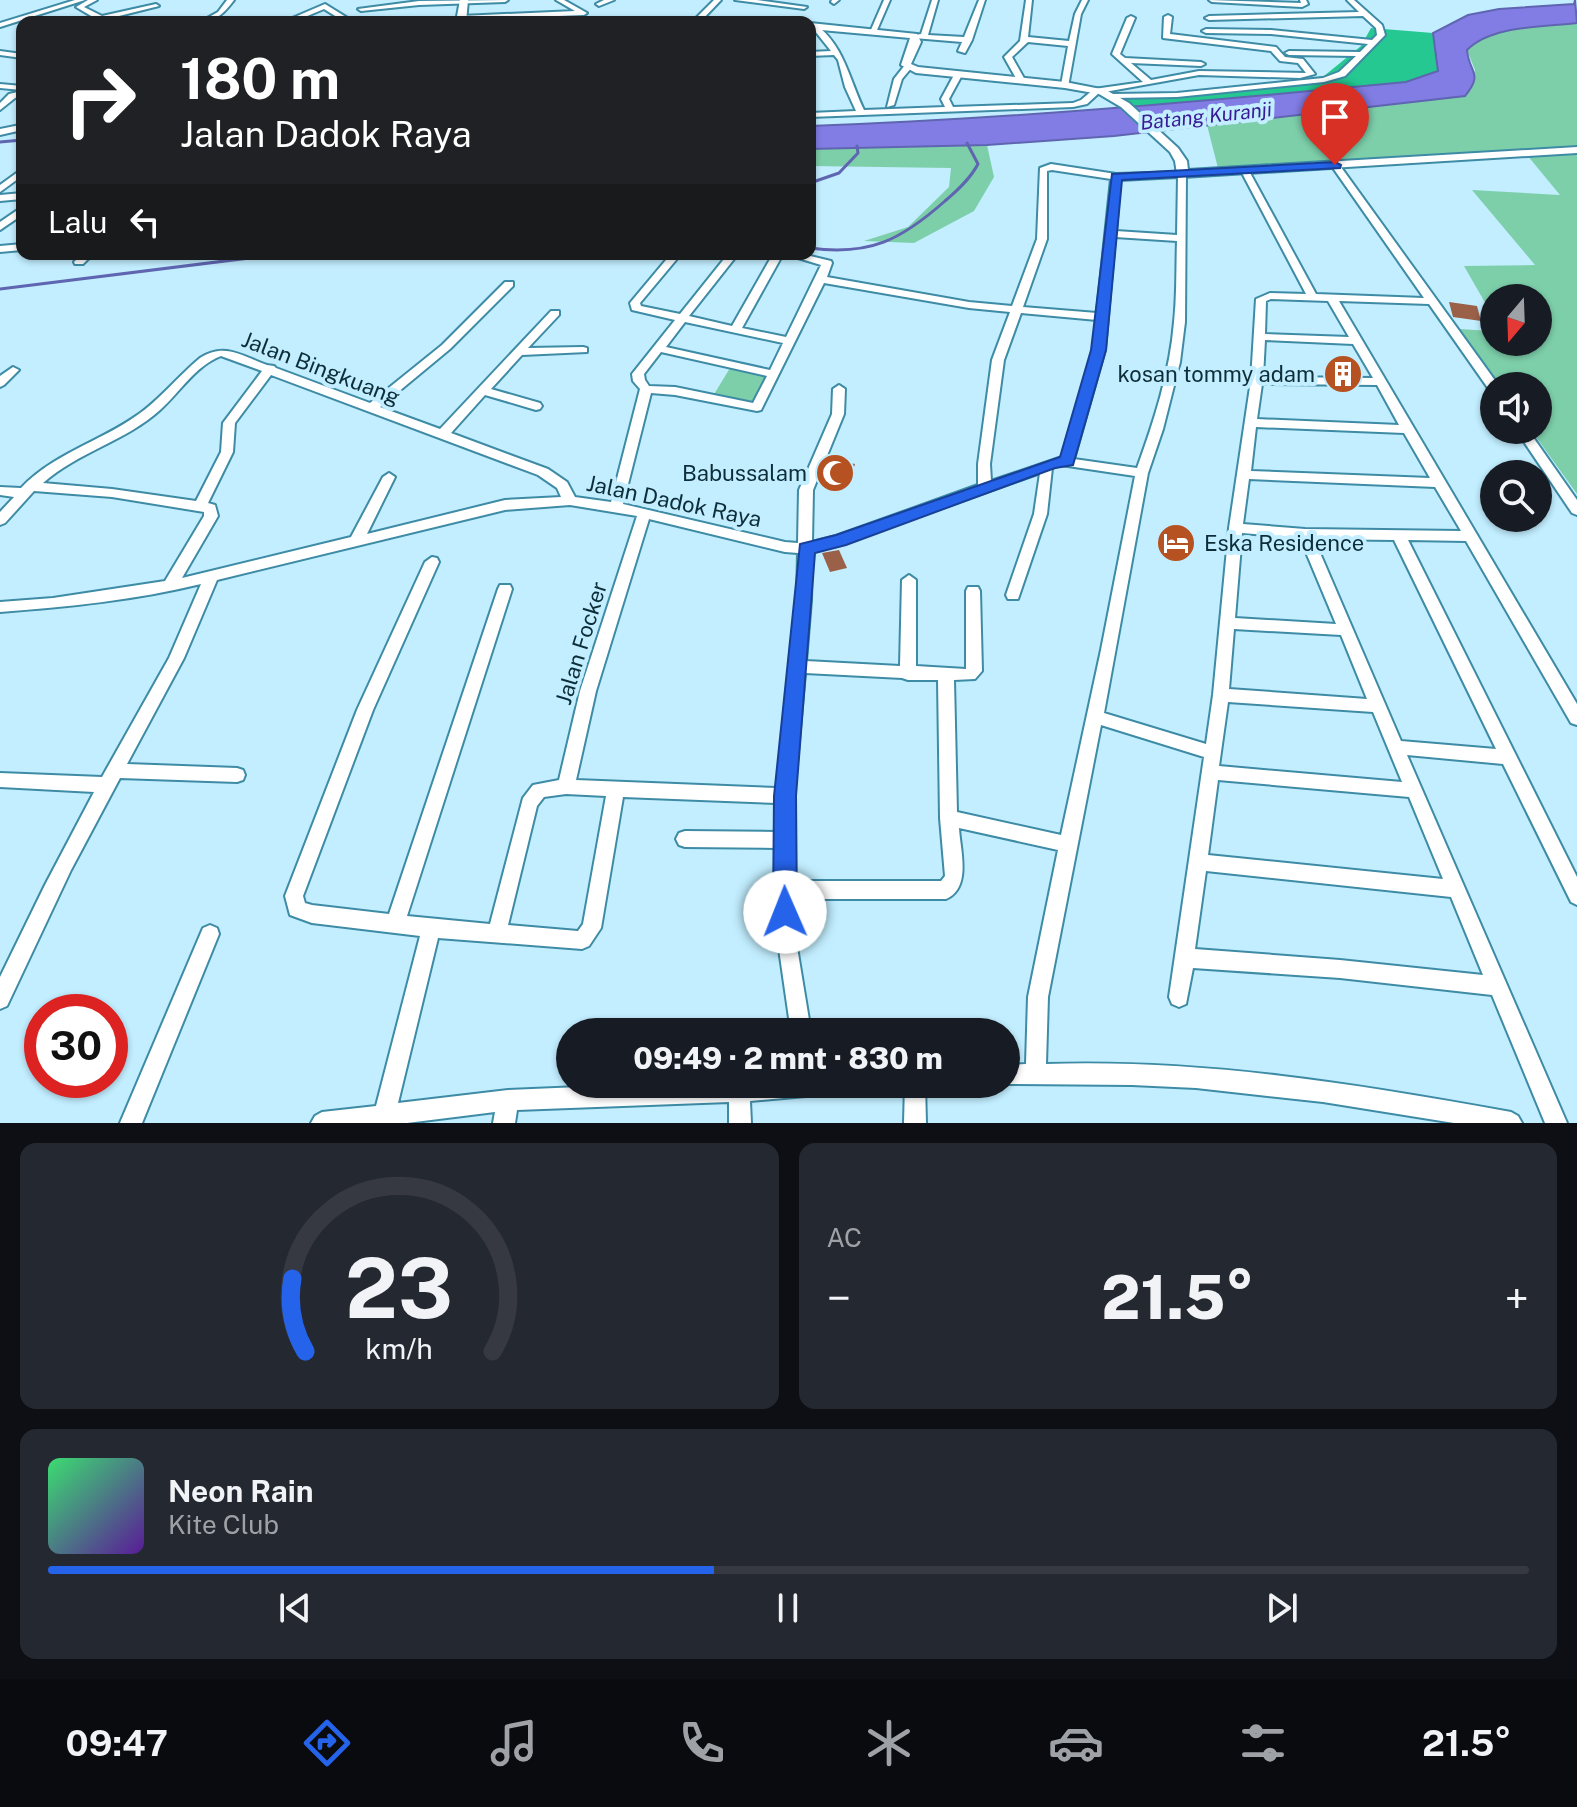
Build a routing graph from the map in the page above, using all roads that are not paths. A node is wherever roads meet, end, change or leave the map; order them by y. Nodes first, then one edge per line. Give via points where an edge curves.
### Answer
1 (94, 0) edge
2 (231, 0) edge
3 (505, 0) edge
4 (559, 0) edge
5 (611, 0) edge
6 (718, 0) edge
7 (738, 0) edge
8 (887, 0) edge
9 (935, 0) edge
10 (982, 0) edge
11 (1029, 0) edge
12 (1085, 0) edge
13 (1212, 0) edge
14 (1303, 0) edge
15 (1350, 0) edge
16 (77, 1) edge
17 (464, 1) edge
18 (599, 4) dead end
19 (156, 6) dead end
20 (804, 7) dead end
21 (361, 9) dead end
22 (1365, 14) junction
23 (29, 16) edge
24 (96, 16) edge
25 (119, 16) edge
26 (215, 16) edge
27 (300, 16) edge
28 (335, 16) edge
29 (531, 16) edge
30 (702, 16) edge
31 (1168, 17) dead end
32 (1131, 18) dead end
33 (1209, 18) junction
34 (816, 26) edge
35 (816, 30) edge
36 (873, 30) junction
37 (1206, 31) junction
38 (919, 36) junction
39 (1166, 36) junction
40 (1024, 39) junction
41 (968, 40) junction
42 (1205, 42) junction
43 (1373, 42) junction
44 (1073, 44) junction
45 (962, 51) dead end
46 (837, 53) junction
47 (1277, 53) junction
48 (816, 54) edge
49 (1364, 54) junction
50 (1121, 60) junction
51 (1168, 62) junction
52 (908, 67) junction
53 (1200, 69) junction
54 (958, 75) junction
55 (1021, 80) junction
56 (1148, 82) junction
57 (1065, 85) junction
58 (1104, 93) junction
59 (16, 94) edge
60 (890, 105) dead end
61 (0, 108) edge
62 (949, 108) junction
63 (861, 113) junction
64 (816, 115) edge
65 (1577, 150) edge
66 (1335, 165) junction
67 (1245, 171) junction
68 (1183, 174) junction
69 (16, 177) edge
70 (1116, 177) junction
71 (0, 189) edge
72 (1110, 234) junction
73 (1180, 238) junction
74 (671, 260) edge
75 (728, 260) edge
76 (775, 260) edge
77 (815, 260) edge
78 (821, 279) junction
79 (509, 284) dead end
80 (1312, 296) junction
81 (1331, 297) junction
82 (1432, 301) junction
83 (1015, 310) junction
84 (555, 313) dead end
85 (1104, 317) junction
86 (682, 318) junction
87 (736, 329) junction
88 (1261, 337) junction
89 (789, 341) junction
90 (1358, 341) junction
91 (657, 348) junction
92 (583, 350) dead end
93 (520, 352) junction
94 (270, 368) junction
95 (13, 370) dead end
96 (1483, 372) edge
97 (774, 374) junction
98 (1257, 380) junction
99 (1382, 382) junction
100 (0, 383) edge
101 (646, 389) junction
102 (839, 389) dead end
103 (483, 391) junction
104 (536, 406) dead end
105 (372, 408) junction
106 (1251, 423) junction
107 (1409, 429) junction
108 (442, 435) junction
109 (1532, 444) edge
110 (1067, 461) junction
111 (1046, 466) junction
112 (1142, 473) junction
113 (1245, 475) junction
114 (389, 477) dead end
115 (1439, 483) junction
116 (985, 487) junction
117 (28, 489) junction
118 (0, 491) edge
119 (570, 501) junction
120 (200, 506) junction
121 (616, 507) junction
122 (1577, 510) edge
123 (644, 514) junction
124 (0, 520) edge
125 (1236, 528) junction
126 (1305, 534) junction
127 (1399, 536) junction
128 (1471, 536) junction
129 (357, 539) junction
130 (806, 548) junction
131 (432, 562) dead end
132 (211, 577) junction
133 (909, 580) dead end
134 (170, 586) junction
135 (505, 589) dead end
136 (973, 591) dead end
137 (1013, 595) dead end
138 (0, 607) edge
139 (1228, 623) junction
140 (1346, 630) junction
141 (797, 667) junction
142 (908, 674) junction
143 (946, 676) junction
144 (1221, 695) junction
145 (1378, 706) junction
146 (1095, 717) junction
147 (1577, 718) edge
148 (1395, 747) junction
149 (1212, 753) junction
150 (1507, 757) junction
151 (1209, 772) junction
152 (237, 775) dead end
153 (111, 778) junction
154 (0, 780) edge
155 (566, 787) junction
156 (616, 789) junction
157 (1413, 790) junction
158 (785, 796) junction
159 (949, 818) junction
160 (685, 839) dead end
161 (784, 840) junction
162 (1067, 844) junction
163 (1199, 862) junction
164 (1455, 889) junction
165 (784, 890) junction
166 (1577, 896) edge
167 (395, 923) junction
168 (431, 928) junction
169 (497, 933) junction
170 (210, 934) dead end
171 (1185, 958) junction
172 (1498, 986) junction
173 (1179, 997) dead end
174 (0, 999) edge
175 (799, 1018) edge
176 (1036, 1074) junction
177 (1020, 1075) edge
178 (559, 1098) edge
179 (739, 1098) edge
180 (915, 1098) edge
181 (508, 1100) junction
182 (377, 1119) edge
183 (131, 1123) edge
184 (322, 1123) edge
185 (504, 1123) edge
186 (740, 1123) edge
187 (915, 1123) edge
188 (1511, 1123) edge
189 (1556, 1123) edge

1 - 24 street via 79,7
2 - 26 street
3 - 17 street
4 - 29 street via 584,13
5 - 18 street
6 - 30 street
7 - 20 street
8 - 36 street
9 - 38 street
10 - 41 street
11 - 40 street
12 - 44 street
13 - 14 street via 1302,5
13 - 33 street
15 - 22 street
16 - 23 street
17 - 21 street
19 - 25 street
22 - 33 street
22 - 43 street via 1381,29
27 - 28 street via 325,6
31 - 39 street
32 - 50 street via 1116,51
33 - 37 street
34 - 36 street
35 - 46 street
36 - 38 street
37 - 42 street
37 - 43 street
38 - 41 street
38 - 52 street
39 - 42 street
39 - 51 street via 1160,48
40 - 44 street
40 - 55 street via 1008,57
41 - 45 street
42 - 47 street
42 - 53 street
43 - 49 street
44 - 57 street
46 - 48 street
46 - 63 street
47 - 49 street
47 - 53 street via 1300,61 1311,74
49 - 58 street via 1342,74 1324,80 1177,95
50 - 51 street
50 - 56 street
51 - 53 street
52 - 54 street
52 - 60 street
53 - 56 street
54 - 55 street
54 - 62 street via 945,99
55 - 57 street
56 - 58 street
57 - 58 street
58 - 62 street via 1073,105
58 - 68 street via 1162,138 1181,161
59 - 61 street
62 - 63 street
63 - 64 street
65 - 66 street
66 - 67 street
66 - 82 street
67 - 68 street
67 - 80 street
68 - 70 street
68 - 73 street
69 - 71 street
70 - 72 street
70 - 83 street via 1044,168 1042,239
72 - 73 street
72 - 85 street
73 - 112 street via 1180,322 1174,362
74 - 86 street via 634,306
75 - 86 street
76 - 87 street
77 - 78 street via 827,263
78 - 83 street
78 - 89 street
79 - 105 street via 446,347
80 - 81 street
80 - 88 street via 1261,299
81 - 82 street
81 - 90 street
82 - 96 street
83 - 85 street
83 - 116 street via 998,360
84 - 93 street
85 - 110 street
86 - 87 street
86 - 91 street
87 - 89 street
88 - 90 street
88 - 98 street
89 - 97 street
90 - 99 street
91 - 97 street
91 - 101 street via 638,374
92 - 93 street
93 - 103 street
94 - 105 street, Jalan Bingkuang
94 - 117 street, Jalan Bingkuang via 225,353 210,355 149,413
94 - 120 street via 229,423 227,452
95 - 100 street
97 - 101 street via 755,408
98 - 99 street
98 - 106 street
99 - 107 street
101 - 121 street
102 - 130 street via 838,414 806,490
103 - 104 street
103 - 108 street
105 - 108 street, Jalan Bingkuang
106 - 107 street
106 - 113 street
107 - 115 street
108 - 119 street, Jalan Bingkuang via 553,477
109 - 122 street
110 - 111 street, Jalan Dadok Raya
110 - 112 street, Jalan Dadok Raya
111 - 116 street, Jalan Dadok Raya
111 - 137 street via 1040,508
112 - 146 street
113 - 115 street
113 - 125 street
114 - 129 street
115 - 128 street
116 - 130 street, Jalan Dadok Raya
117 - 118 street
117 - 120 street via 112,493
117 - 124 street
119 - 121 street, Jalan Dadok Raya
119 - 129 street, Jalan Dadok Raya via 505,505
120 - 134 street via 212,513
121 - 123 street, Jalan Dadok Raya
123 - 130 street, Jalan Dadok Raya
123 - 155 street, Jalan Focker via 588,691
125 - 126 street
125 - 139 street
126 - 127 street
126 - 140 street
127 - 128 street
127 - 150 street
128 - 147 street
129 - 132 street, Jalan Dadok Raya
130 - 141 street
131 - 167 street via 365,710 293,901 302,912
132 - 134 street, Jalan Dadok Raya
132 - 153 street via 160,695
133 - 142 street
134 - 138 street, Jalan Dadok Raya
135 - 167 street
136 - 143 street via 974,671
139 - 140 street
139 - 144 street
140 - 145 street
141 - 142 street
141 - 158 street
142 - 143 street
143 - 159 street
144 - 145 street
144 - 149 street
145 - 148 street
146 - 149 street
146 - 162 street
148 - 150 street
148 - 157 street
149 - 151 street
150 - 166 street
151 - 157 street
151 - 163 street
152 - 153 street
153 - 154 street
153 - 174 street
155 - 156 street
155 - 169 street via 546,787 532,797
156 - 158 street
156 - 169 street via 590,934 576,941
157 - 164 street
158 - 161 street
159 - 162 street
159 - 165 street via 954,878 946,890
160 - 161 street
161 - 165 street
162 - 176 street via 1038,997
163 - 164 street
163 - 171 street
164 - 172 street
165 - 175 street
167 - 168 street
168 - 169 street
168 - 182 street
170 - 183 street
171 - 172 street
171 - 173 street
172 - 189 street
176 - 177 street
176 - 188 street via 1235,1083
178 - 181 street
179 - 186 street
180 - 187 street
181 - 182 street
181 - 185 street
182 - 184 street

